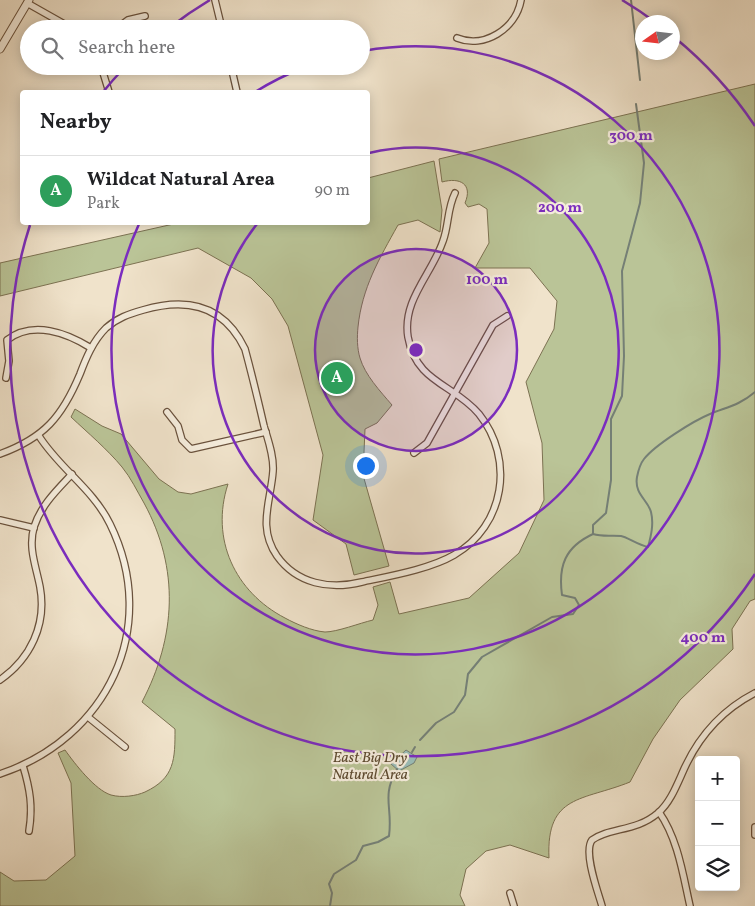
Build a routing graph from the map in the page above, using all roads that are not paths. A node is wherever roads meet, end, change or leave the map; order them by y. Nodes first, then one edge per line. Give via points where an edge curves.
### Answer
1 (216, 0) edge
2 (521, 0) edge
3 (28, 1) edge
4 (145, 16) dead end
5 (59, 20) edge
6 (128, 20) edge
7 (220, 20) edge
8 (457, 38) dead end
9 (0, 49) edge
10 (104, 75) edge
11 (233, 75) edge
12 (108, 90) edge
13 (237, 90) edge
14 (455, 193) dead end
15 (507, 316) dead end
16 (91, 348) junction
17 (6, 378) dead end
18 (455, 394) junction
19 (167, 412) dead end
20 (266, 432) junction
21 (38, 436) junction
22 (414, 453) dead end
23 (0, 454) edge
24 (72, 474) junction
25 (0, 520) edge
26 (34, 528) junction
27 (0, 680) edge
28 (755, 694) edge
29 (88, 717) junction
30 (125, 747) dead end
31 (23, 766) junction
32 (0, 774) edge
33 (659, 812) junction
34 (755, 827) edge
35 (29, 831) dead end
36 (755, 835) edge
37 (510, 893) dead end
38 (514, 906) edge
39 (602, 906) edge
40 (690, 906) edge

1 - 7 street
2 - 8 street via 508,27 490,39 469,43
3 - 5 street
3 - 9 street
4 - 6 street
10 - 12 street
11 - 13 street
14 - 18 street via 448,206 443,242 411,302 407,327 412,351 420,367 433,381
15 - 18 street via 493,325
16 - 17 street via 56,331 34,330 13,335 7,340
16 - 20 street via 105,329 126,316 170,304 208,310 231,326 245,349
16 - 21 street via 62,411
18 - 20 street via 479,415 499,455 500,488 491,516 475,538 454,555 355,584 332,586 314,583 294,573 276,554 266,531 273,468
18 - 22 street via 427,443
19 - 20 street via 178,426 182,440 191,449
21 - 23 street
21 - 24 street
24 - 26 street via 44,506
24 - 29 street via 110,523 128,586 128,617 121,656 114,677
25 - 26 street
26 - 27 street via 32,556 40,588 40,619 27,656
28 - 33 street via 731,708 698,742 674,791
29 - 30 street
29 - 31 street via 59,745
31 - 32 street
31 - 35 street via 31,794
33 - 39 street via 638,826 599,836 589,844
33 - 40 street via 675,846
34 - 36 street
37 - 38 street

